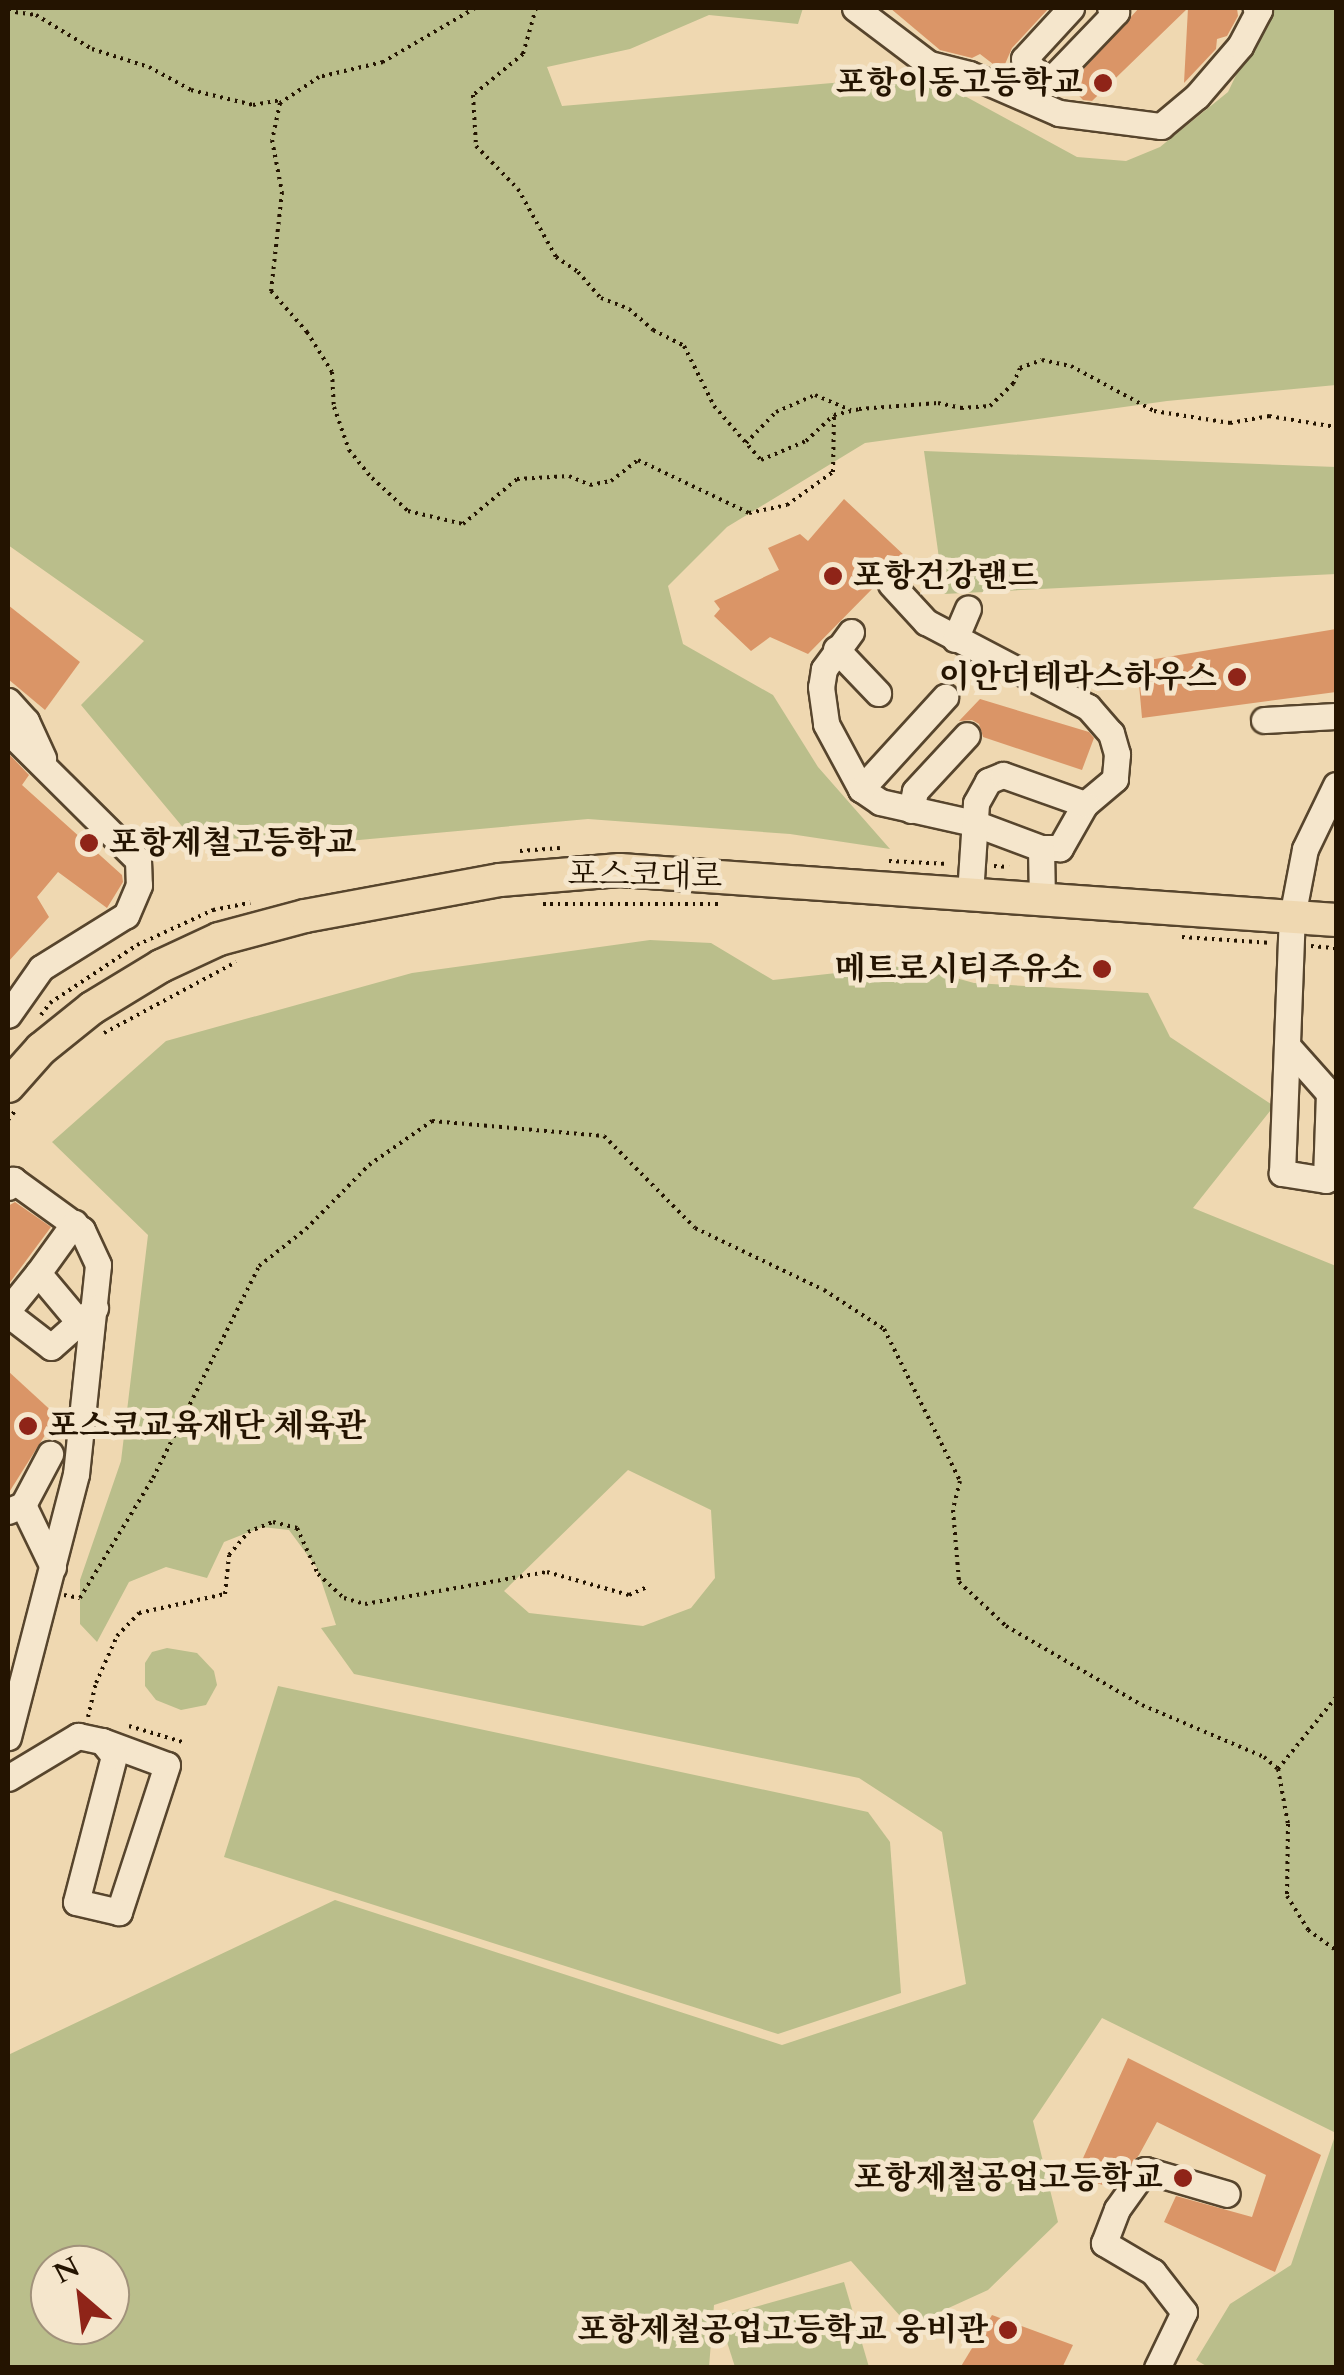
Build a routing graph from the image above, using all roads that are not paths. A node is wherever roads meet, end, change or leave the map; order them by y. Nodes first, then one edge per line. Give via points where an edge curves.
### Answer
1 (855, 8) edge
2 (1071, 8) edge
3 (1110, 8) edge
4 (1256, 8) edge
5 (890, 584) dead end
6 (968, 609) dead end
7 (955, 638) junction
8 (878, 693) dead end
9 (945, 697) dead end
10 (8, 702) edge
11 (1336, 716) edge
12 (1264, 720) dead end
13 (8, 732) edge
14 (967, 735) dead end
15 (46, 767) junction
16 (1336, 785) edge
17 (861, 789) junction
18 (1085, 804) junction
19 (912, 810) junction
20 (974, 824) junction
21 (1041, 848) junction
22 (970, 894) junction
23 (1042, 898) junction
24 (1336, 920) edge
25 (1292, 931) junction
26 (13, 1008) edge
27 (1290, 1049) dead end
28 (14, 1095) edge
29 (8, 1187) edge
30 (74, 1223) junction
31 (38, 1274) junction
32 (8, 1312) edge
33 (87, 1315) junction
34 (50, 1454) dead end
35 (15, 1508) edge
36 (53, 1567) junction
37 (8, 1736) edge
38 (94, 1739) junction
39 (8, 1778) edge
40 (1226, 2194) dead end
41 (1157, 2368) edge

1 - 4 street via 928,64 1059,113 1161,126 1198,96 1240,46
2 - 3 street via 1024,59 1047,84 1116,12
5 - 7 street via 926,622
6 - 7 street
7 - 18 street via 1088,707 1111,732 1115,779
8 - 17 street via 844,641 824,669 821,687 826,724
9 - 17 street
10 - 15 street via 26,720
11 - 12 street
13 - 15 street
14 - 19 street via 916,791
15 - 26 street via 138,860 140,886 126,915 41,968
16 - 25 street via 1305,849
17 - 19 street
18 - 20 street via 1003,775 988,781
18 - 21 street via 1060,848
19 - 20 street
20 - 21 street
20 - 22 street
21 - 23 street
22 - 23 main road, 포스코대로
22 - 28 main road, 포스코대로 via 620,870 500,880 305,916 219,939 134,981 55,1036
23 - 25 main road, 포스코대로
24 - 25 main road, 포스코대로
25 - 27 street
29 - 30 street via 13,1180
30 - 31 street
30 - 33 street via 98,1266
31 - 32 street
31 - 33 street
32 - 33 street via 52,1346
33 - 36 street via 76,1474
34 - 35 street
35 - 36 street
36 - 37 street
38 - 38 street via 114,1756 76,1902 119,1912 167,1765
38 - 39 street via 71,1739
40 - 41 street via 1145,2170 1117,2209 1104,2243 1153,2272 1184,2312

